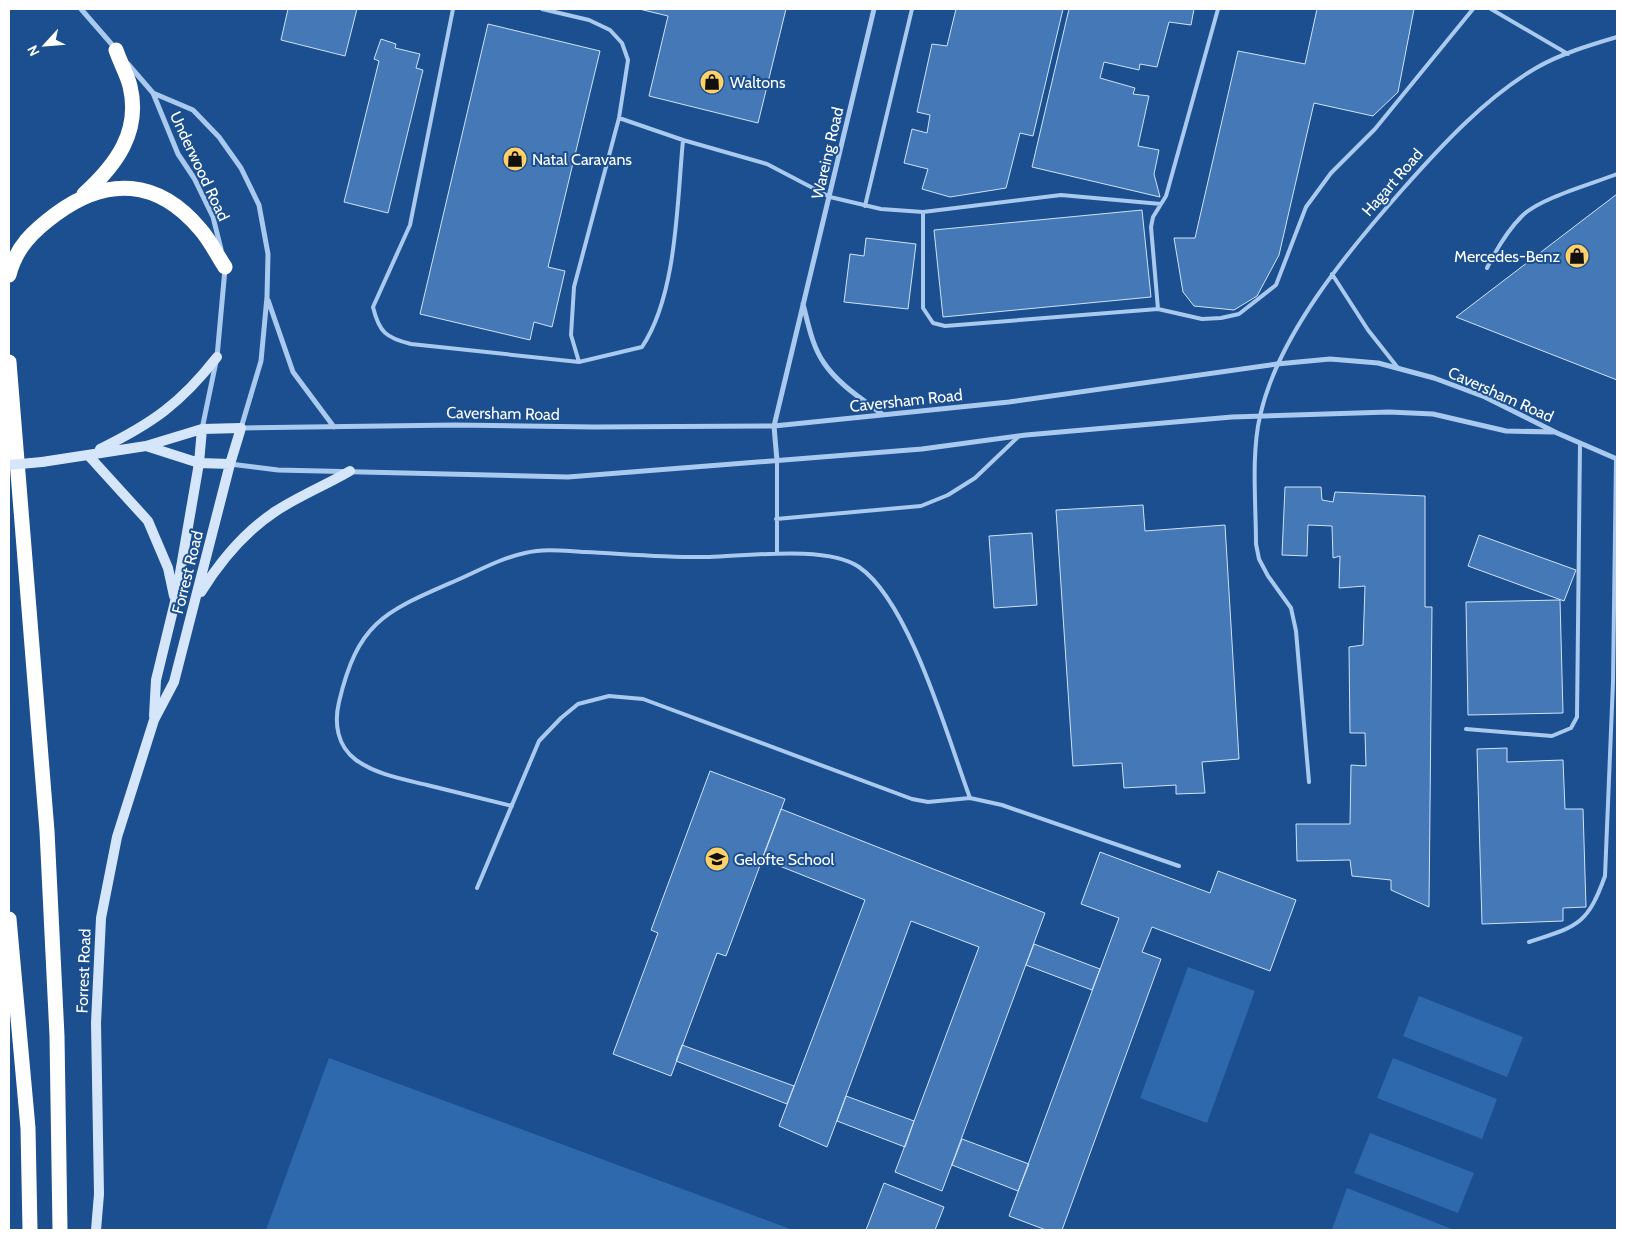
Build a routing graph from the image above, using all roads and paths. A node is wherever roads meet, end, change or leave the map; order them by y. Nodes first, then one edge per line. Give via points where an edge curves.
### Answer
1 (81, 9) edge
2 (453, 9) edge
3 (542, 9) edge
4 (874, 9) edge
5 (912, 9) edge
6 (1218, 9) edge
7 (1473, 9) edge
8 (1491, 9) edge
9 (1617, 37) edge
10 (116, 50) junction
11 (1568, 54) junction
12 (153, 93) junction
13 (619, 118) junction
14 (683, 140) junction
15 (1617, 174) edge
16 (830, 197) junction
17 (80, 198) junction
18 (1161, 204) junction
19 (865, 206) junction
20 (923, 212) junction
21 (226, 267) junction
22 (1487, 268) dead end
23 (1332, 274) junction
24 (9, 275) edge
25 (267, 297) junction
26 (803, 303) junction
27 (1158, 309) junction
28 (217, 357) junction
29 (9, 362) edge
30 (579, 362) junction
31 (1277, 364) junction
32 (1398, 368) junction
33 (882, 414) junction
34 (1260, 416) junction
35 (774, 426) junction
36 (334, 427) junction
37 (241, 428) junction
38 (202, 429) junction
39 (1557, 432) junction
40 (1020, 435) junction
41 (1580, 443) junction
42 (146, 446) junction
43 (88, 455) junction
44 (1616, 459) edge
45 (777, 461) junction
46 (199, 463) junction
47 (230, 464) junction
48 (9, 465) edge
49 (350, 471) junction
50 (776, 519) junction
51 (776, 553) junction
52 (196, 599) junction
53 (175, 602) junction
54 (154, 720) junction
55 (1466, 729) dead end
56 (1309, 782) dead end
57 (970, 798) junction
58 (512, 806) junction
59 (1179, 866) dead end
60 (477, 888) dead end
61 (9, 919) edge
62 (1530, 942) dead end
63 (30, 1230) edge
64 (60, 1230) edge
65 (96, 1230) edge

1 - 10 street, Underwood Road
2 - 30 lane via 410,225 373,306 376,320 382,331 393,340 410,344
3 - 13 lane via 589,20 610,30 622,42 628,60
4 - 16 street, Wareing Road
5 - 19 lane
6 - 18 lane via 1166,196
7 - 27 lane via 1375,129 1331,173 1306,207 1276,285 1239,314 1222,318 1202,319
8 - 11 lane
9 - 11 lane, Hagart Road
10 - 12 street, Underwood Road
10 - 17 highway via 129,84 133,120 116,160
11 - 23 lane, Hagart Road via 1536,68 1446,140
12 - 21 street, Underwood Road via 178,154 194,178 213,218
12 - 25 street, Underwood Road via 193,110 241,168 259,205 268,254
13 - 14 lane
13 - 30 lane via 574,287 571,335
14 - 16 lane via 767,164
14 - 30 lane via 669,267 653,330 642,347
15 - 22 lane via 1547,201 1523,215 1511,228
16 - 19 lane
16 - 26 street, Wareing Road
17 - 21 highway via 118,187 153,193 200,229
17 - 24 highway via 38,228 22,245
18 - 20 lane via 1061,195
18 - 27 lane via 1151,227
19 - 20 lane
20 - 27 lane via 923,308 933,323 944,326
21 - 28 street, Underwood Road
23 - 31 lane, Hagart Road
23 - 32 lane via 1368,330
25 - 36 street via 293,372
25 - 37 street, Underwood Road via 261,361
26 - 33 street, Wareing Road via 823,362 838,380
26 - 35 street, Wareing Road
28 - 38 street, Underwood Road
28 - 43 street via 180,400 134,433
29 - 64 highway via 47,831
31 - 32 street, Caversham Road via 1330,360 1378,363
31 - 33 street, Caversham Road via 1009,402
31 - 34 lane, Hagart Road
32 - 39 street, Caversham Road via 1485,397
33 - 35 street, Caversham Road
34 - 39 street, Caversham Road via 1433,414 1506,432
34 - 40 street, Caversham Road
34 - 56 lane, Hagart Road via 1256,448 1256,544 1264,567 1291,608 1296,631
35 - 36 street, Caversham Road
35 - 45 street, Wareing Road
36 - 37 street, Caversham Road
37 - 38 street
37 - 47 street, Forrest Road
38 - 42 street
38 - 46 street, Forrest Road
39 - 41 street, Caversham Road
40 - 45 street, Caversham Road via 922,449
40 - 50 lane via 975,478 948,495 921,506
41 - 44 street, Caversham Road
41 - 55 lane via 1577,717 1571,728 1552,736
42 - 43 street
42 - 46 street
43 - 48 street, bridge
43 - 53 street via 148,520 168,568
44 - 62 lane via 1613,682 1605,876 1585,917 1571,928
45 - 49 street, Caversham Road via 568,477
45 - 50 lane
46 - 47 street
46 - 53 street, Forrest Road
47 - 49 street, Caversham Road via 278,470
47 - 52 street, Forrest Road
49 - 52 street via 276,511 244,536 217,565
50 - 51 lane
51 - 57 lane via 824,555 858,566 882,590 912,640
51 - 58 lane via 707,557 541,550 525,553 404,603 366,634 347,670 336,715 343,746 355,759 383,774
52 - 54 street, Forrest Road via 174,682
53 - 54 street, Forrest Road via 156,680
54 - 65 street, Forrest Road via 117,837 101,918 96,1023 99,1194
57 - 58 lane via 928,802 912,799 643,699 609,696 578,704 539,741
57 - 59 lane via 1002,805
58 - 60 lane
61 - 63 highway via 28,1128

